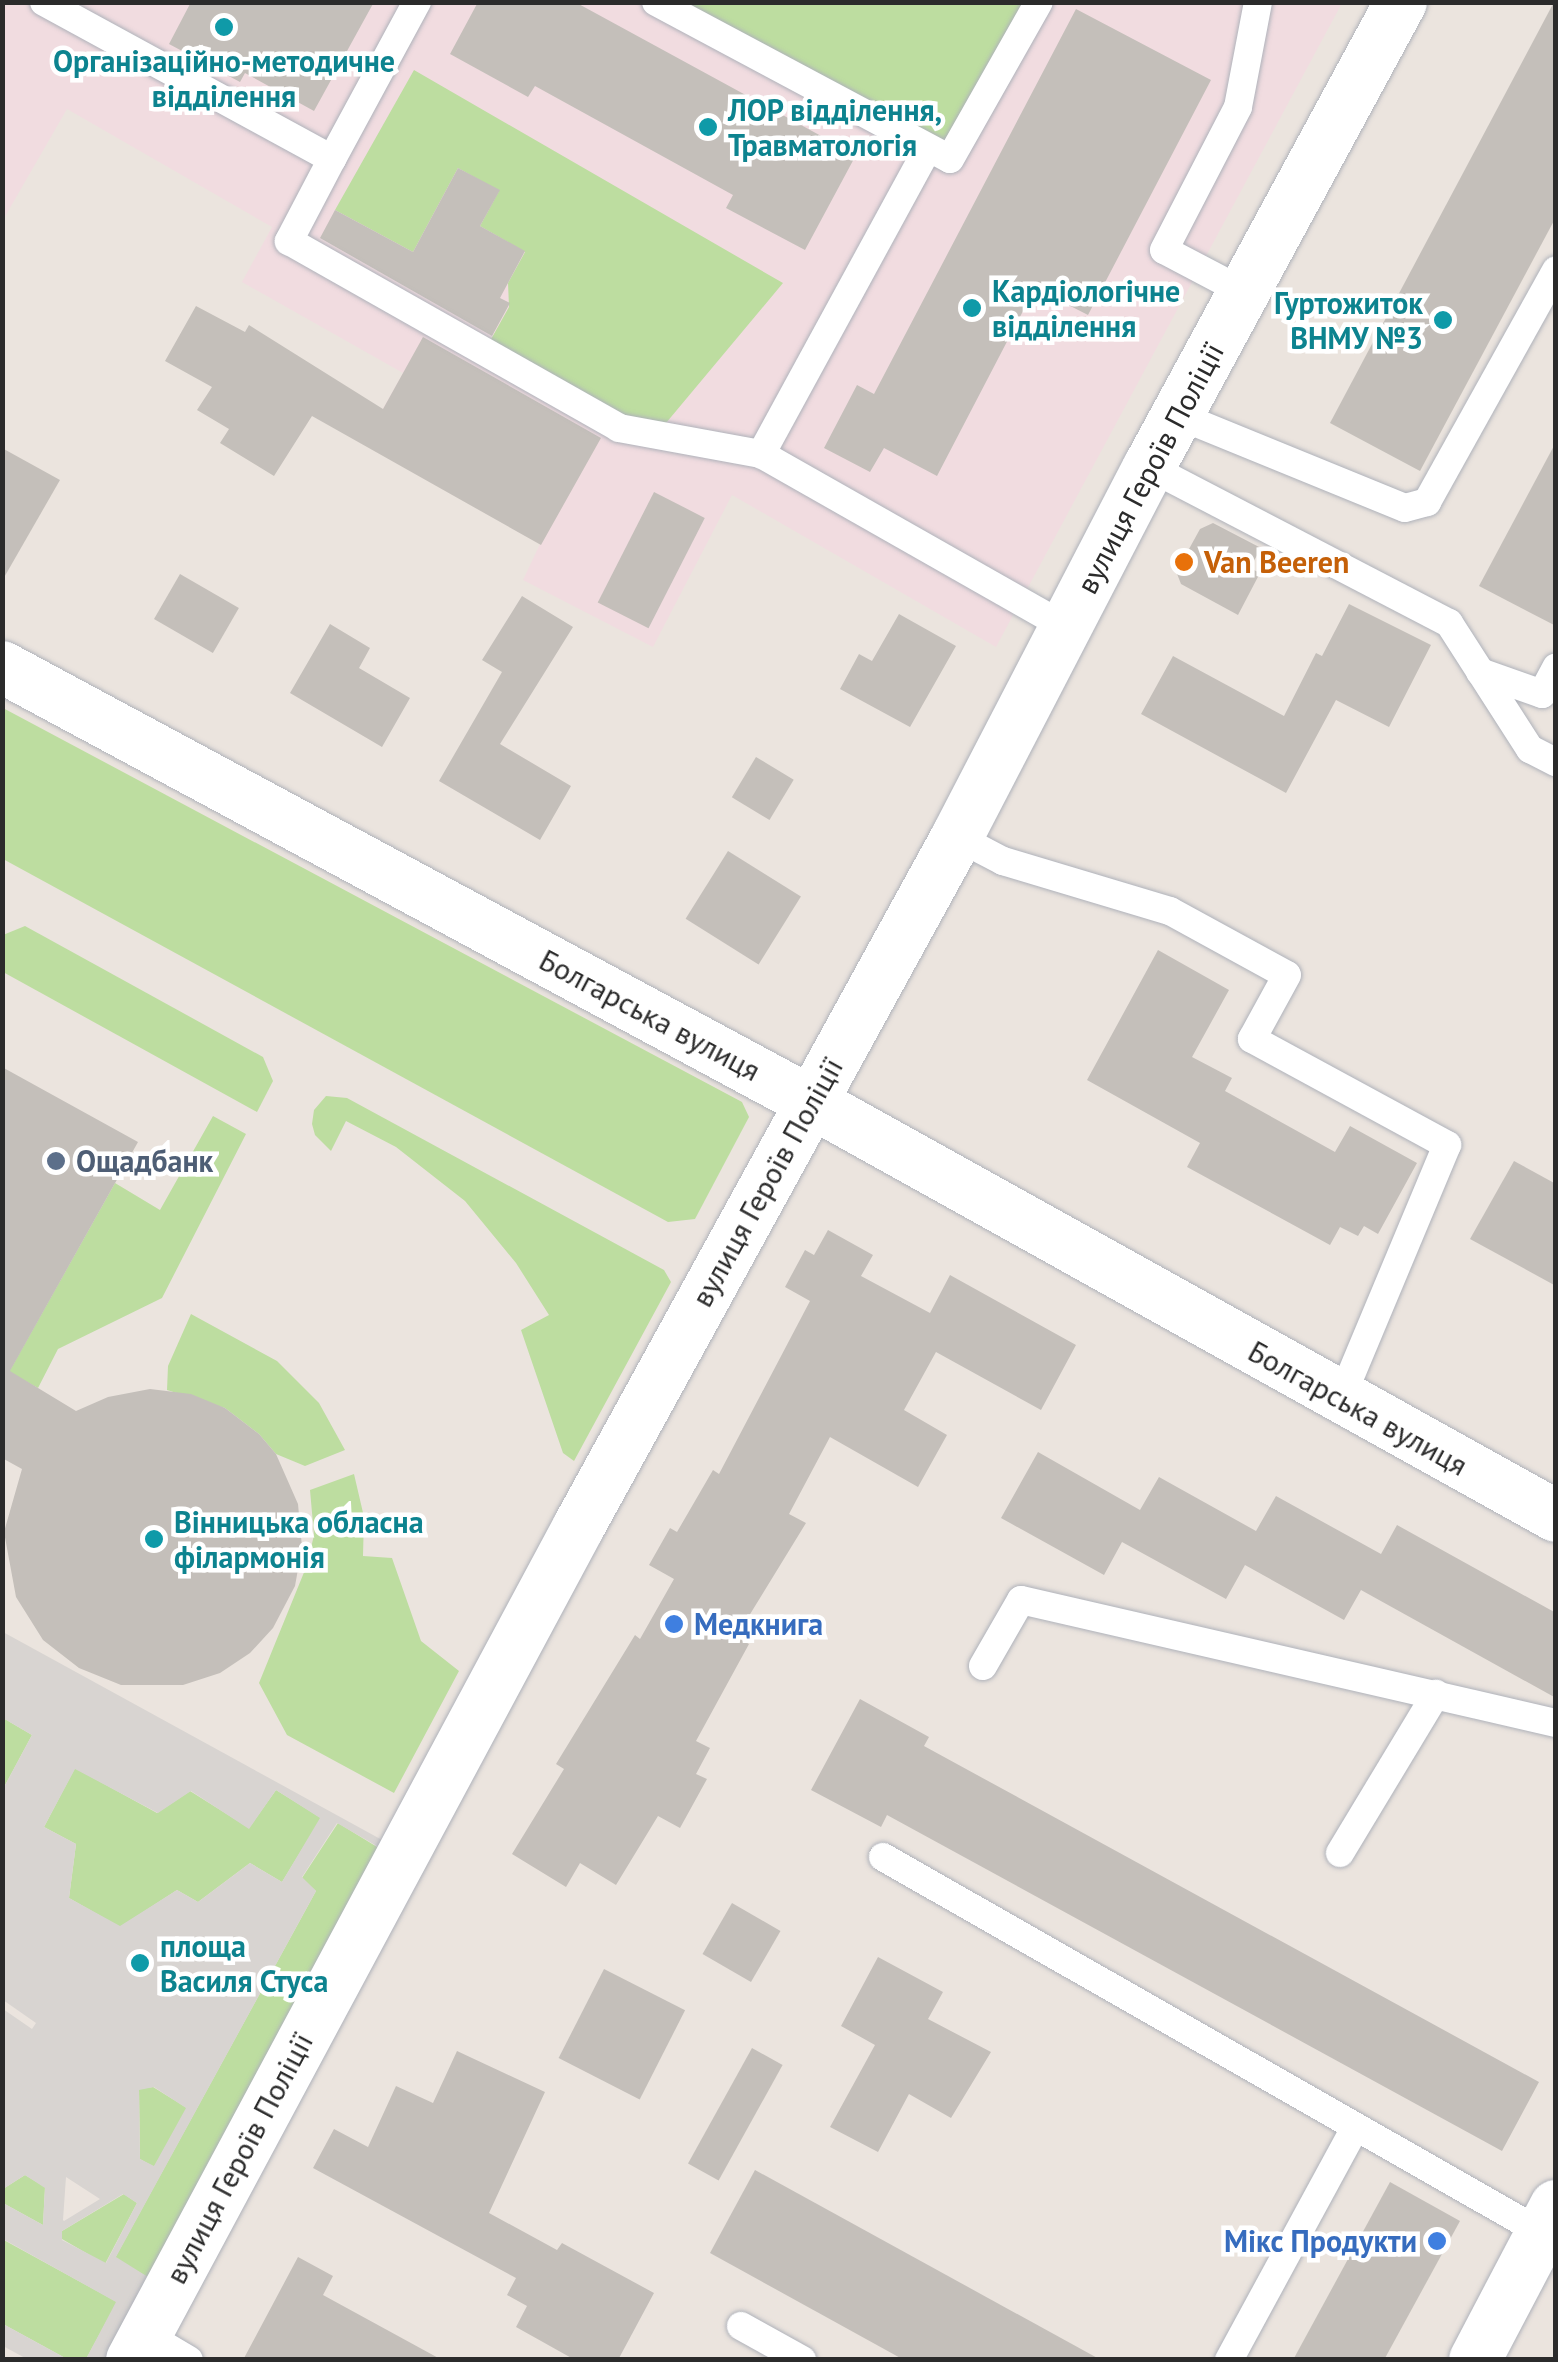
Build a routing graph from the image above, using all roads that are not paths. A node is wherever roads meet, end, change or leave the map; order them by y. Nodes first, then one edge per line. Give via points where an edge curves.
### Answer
1 (44, 2) edge
2 (417, 2) edge
3 (656, 2) edge
4 (1039, 2) edge
5 (1258, 2) edge
6 (1401, 2) edge
7 (928, 148) junction
8 (332, 159) junction
9 (1556, 270) edge
10 (1244, 292) junction
11 (1178, 415) junction
12 (761, 454) junction
13 (1149, 467) junction
14 (1066, 626) junction
15 (2, 667) edge
16 (1556, 668) edge
17 (1480, 672) junction
18 (1556, 762) edge
19 (957, 837) junction
20 (811, 1102) junction
21 (1341, 1400) junction
22 (1556, 1516) edge
23 (984, 1666) dead end
24 (1436, 1694) junction
25 (1556, 1723) edge
26 (1340, 1853) dead end
27 (883, 1858) dead end
28 (1355, 2128) junction
29 (1550, 2227) edge
30 (741, 2326) dead end
31 (138, 2347) edge
32 (190, 2360) edge
33 (802, 2360) edge
34 (1229, 2360) edge
35 (1475, 2360) edge

1 - 8 lane
2 - 8 lane
3 - 7 lane
4 - 7 lane via 950,159
5 - 10 lane via 1238,107 1164,250
6 - 10 street, вулиця Героїв Поліції
7 - 12 lane
8 - 12 lane via 288,242 619,428
9 - 11 lane via 1427,502 1405,508
10 - 11 street, вулиця Героїв Поліції
11 - 13 street, вулиця Героїв Поліції
12 - 14 lane
13 - 14 street, вулиця Героїв Поліції
13 - 17 lane via 1449,623
14 - 19 street, вулиця Героїв Поліції
15 - 20 street, Болгарська вулиця
16 - 17 lane via 1542,694
17 - 18 lane via 1530,749
19 - 20 street, вулиця Героїв Поліції
19 - 21 lane via 1003,861 1170,911 1288,975 1252,1040 1447,1145
20 - 21 street, Болгарська вулиця
20 - 31 street, вулиця Героїв Поліції
21 - 22 street, Болгарська вулиця
23 - 24 lane via 1020,1600
24 - 25 lane
24 - 26 lane
27 - 28 lane
28 - 29 lane
28 - 34 lane
29 - 35 street
30 - 33 lane
31 - 32 lane

